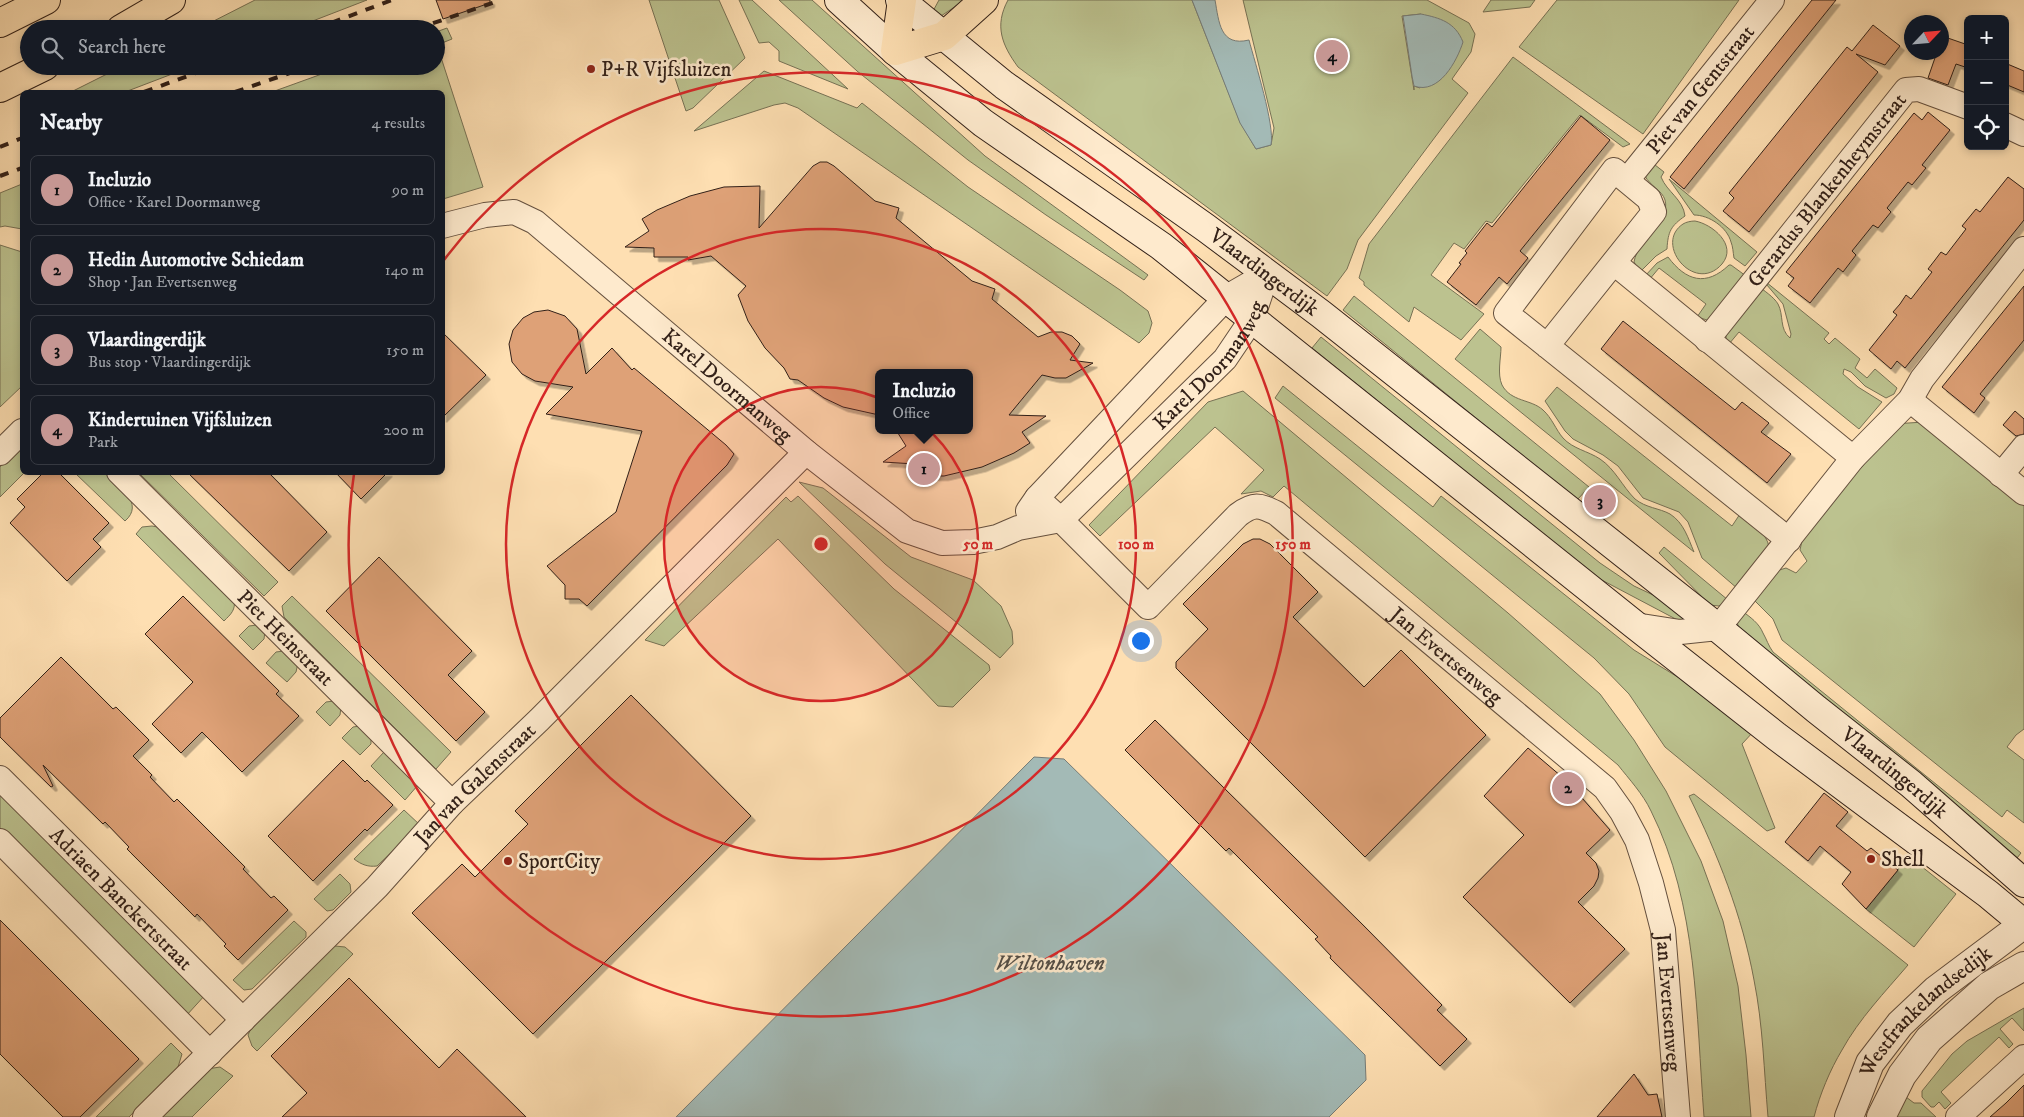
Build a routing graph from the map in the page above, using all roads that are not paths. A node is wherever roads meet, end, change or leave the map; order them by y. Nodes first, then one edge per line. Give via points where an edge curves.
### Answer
1 (46, 0) edge
2 (171, 0) edge
3 (839, 0) edge
4 (901, 0) edge
5 (984, 0) edge
6 (1772, 0) edge
7 (137, 20) edge
8 (0, 23) edge
9 (944, 36) junction
10 (895, 51) junction
11 (27, 75) edge
12 (0, 88) edge
13 (1964, 106) edge
14 (2009, 126) edge
15 (2024, 134) edge
16 (1628, 179) junction
17 (445, 225) edge
18 (2024, 249) edge
19 (1614, 263) junction
20 (1268, 274) junction
21 (1227, 297) junction
22 (1252, 319) junction
23 (1707, 340) junction
24 (1547, 346) junction
25 (1910, 400) junction
26 (20, 433) edge
27 (2024, 447) edge
28 (806, 452) junction
29 (0, 453) edge
30 (1854, 458) junction
31 (122, 475) edge
32 (2001, 475) junction
33 (2024, 493) edge
34 (1036, 498) junction
35 (1061, 520) junction
36 (1018, 528) junction
37 (1789, 540) junction
38 (1635, 625) junction
39 (1718, 628) junction
40 (0, 778) edge
41 (452, 803) junction
42 (0, 841) edge
43 (2024, 883) edge
44 (2024, 924) edge
45 (2024, 966) edge
46 (243, 1020) junction
47 (210, 1053) junction
48 (2024, 1057) edge
49 (144, 1117) edge
50 (1678, 1117) edge
51 (1849, 1117) edge
52 (1881, 1117) edge
53 (1958, 1117) edge

1 - 8 highway
2 - 7 highway
3 - 10 main road, Vlaardingerdijk
4 - 9 main road, Vlaardingerdijk
4 - 10 highway
5 - 9 highway
6 - 16 street, Piet van Gentstraat
9 - 10 highway
9 - 20 main road, Vlaardingerdijk via 1004,85
10 - 21 main road, Vlaardingerdijk via 983,123 1161,246
11 - 12 highway
13 - 23 street, Gerardus Blankenheymstraat via 1919,89 1906,90
14 - 15 street
16 - 19 street via 1649,199 1654,212
16 - 24 street via 1614,170 1506,313
17 - 28 street, Karel Doormanweg via 485,215 514,212 535,222
18 - 25 street via 1922,379
19 - 23 street
19 - 24 street
20 - 21 street, Karel Doormanweg
20 - 22 street, Karel Doormanweg
20 - 39 main road, Vlaardingerdijk
21 - 22 main road, Vlaardingerdijk
21 - 34 street, Karel Doormanweg
22 - 35 street, Karel Doormanweg via 1225,359
22 - 38 main road, Vlaardingerdijk
23 - 30 street
24 - 37 street
25 - 30 street
25 - 32 street
26 - 29 street
27 - 32 street
28 - 36 street, Karel Doormanweg via 907,531 942,542 973,542
28 - 41 street, Jan van Galenstraat
30 - 37 street
31 - 41 street, Piet Heinstraat
32 - 33 street
34 - 35 street, Jan Evertsenweg
34 - 36 street, Karel Doormanweg
35 - 36 street, Karel Doormanweg
35 - 50 street, Jan Evertsenweg via 1148,608 1238,515 1261,505 1276,513 1605,788 1637,840 1663,930
37 - 39 street
38 - 39 street, Vlaardingerdijk via 1680,632
38 - 44 main road, Vlaardingerdijk
39 - 43 main road, Vlaardingerdijk via 1911,784
40 - 46 street, Adriaen Banckertstraat
41 - 46 street, Jan van Galenstraat via 377,887
42 - 47 street
44 - 51 main road, Westfrankelandsedijk via 1936,990 1900,1024 1870,1063
45 - 52 main road, Westfrankelandsedijk via 1990,986 1929,1039 1902,1075
46 - 47 street, Jan van Galenstraat
47 - 49 street, Jan van Galenstraat
48 - 53 street

